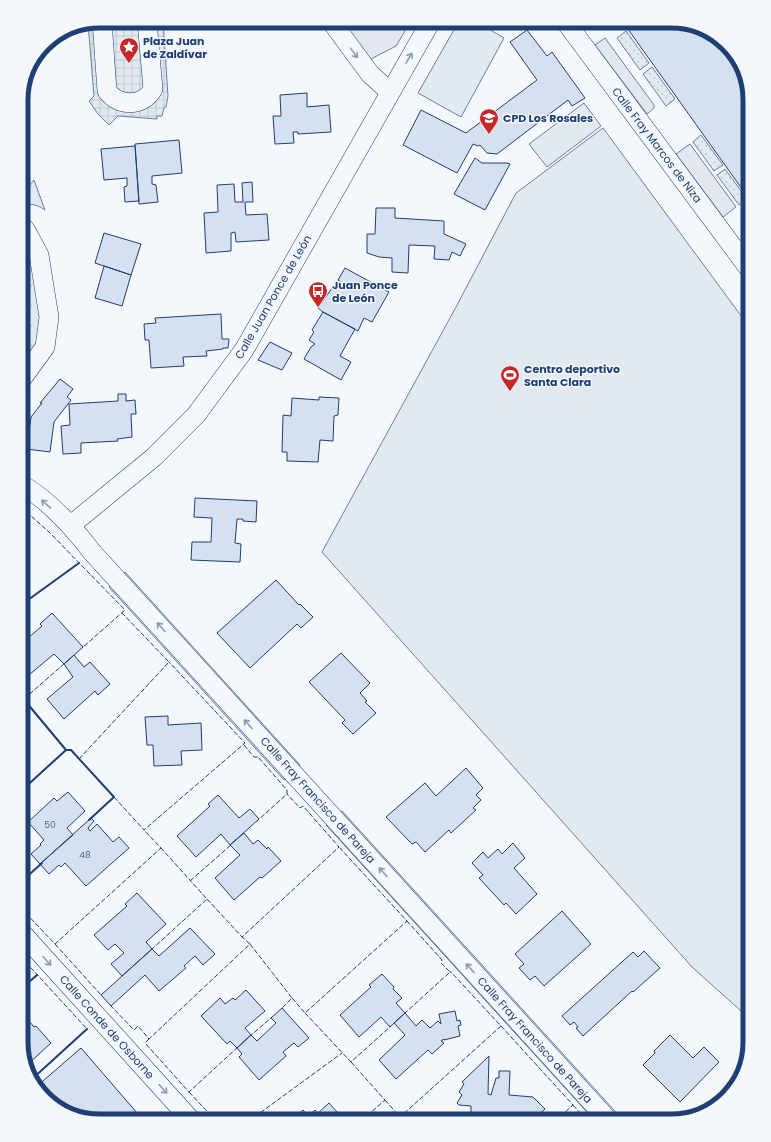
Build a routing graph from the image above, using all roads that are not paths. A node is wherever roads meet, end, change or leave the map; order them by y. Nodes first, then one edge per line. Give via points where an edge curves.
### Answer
1 (102, 28) edge
2 (149, 28) edge
3 (336, 28) edge
4 (427, 28) edge
5 (570, 28) edge
6 (390, 92) junction
7 (28, 234) edge
8 (743, 261) edge
9 (28, 370) edge
10 (28, 488) edge
11 (71, 525) junction
12 (28, 940) edge
13 (186, 1114) edge
14 (603, 1114) edge

1 - 2 street via 107,92 121,102 138,102 149,96 153,89
3 -> 6 street via 370,74
6 -> 4 street, Calle Juan Ponce de León
5 - 8 street, Calle Fray Marcos de Niza
6 - 11 street, Calle Juan Ponce de León via 244,350 186,426 154,457
7 - 9 street via 39,254 49,317 45,347
11 -> 10 street, Calle Fray Francisco de Pareja
14 -> 11 street, Calle Fray Francisco de Pareja via 97,558
12 -> 13 street, Calle Conde de Osborne

